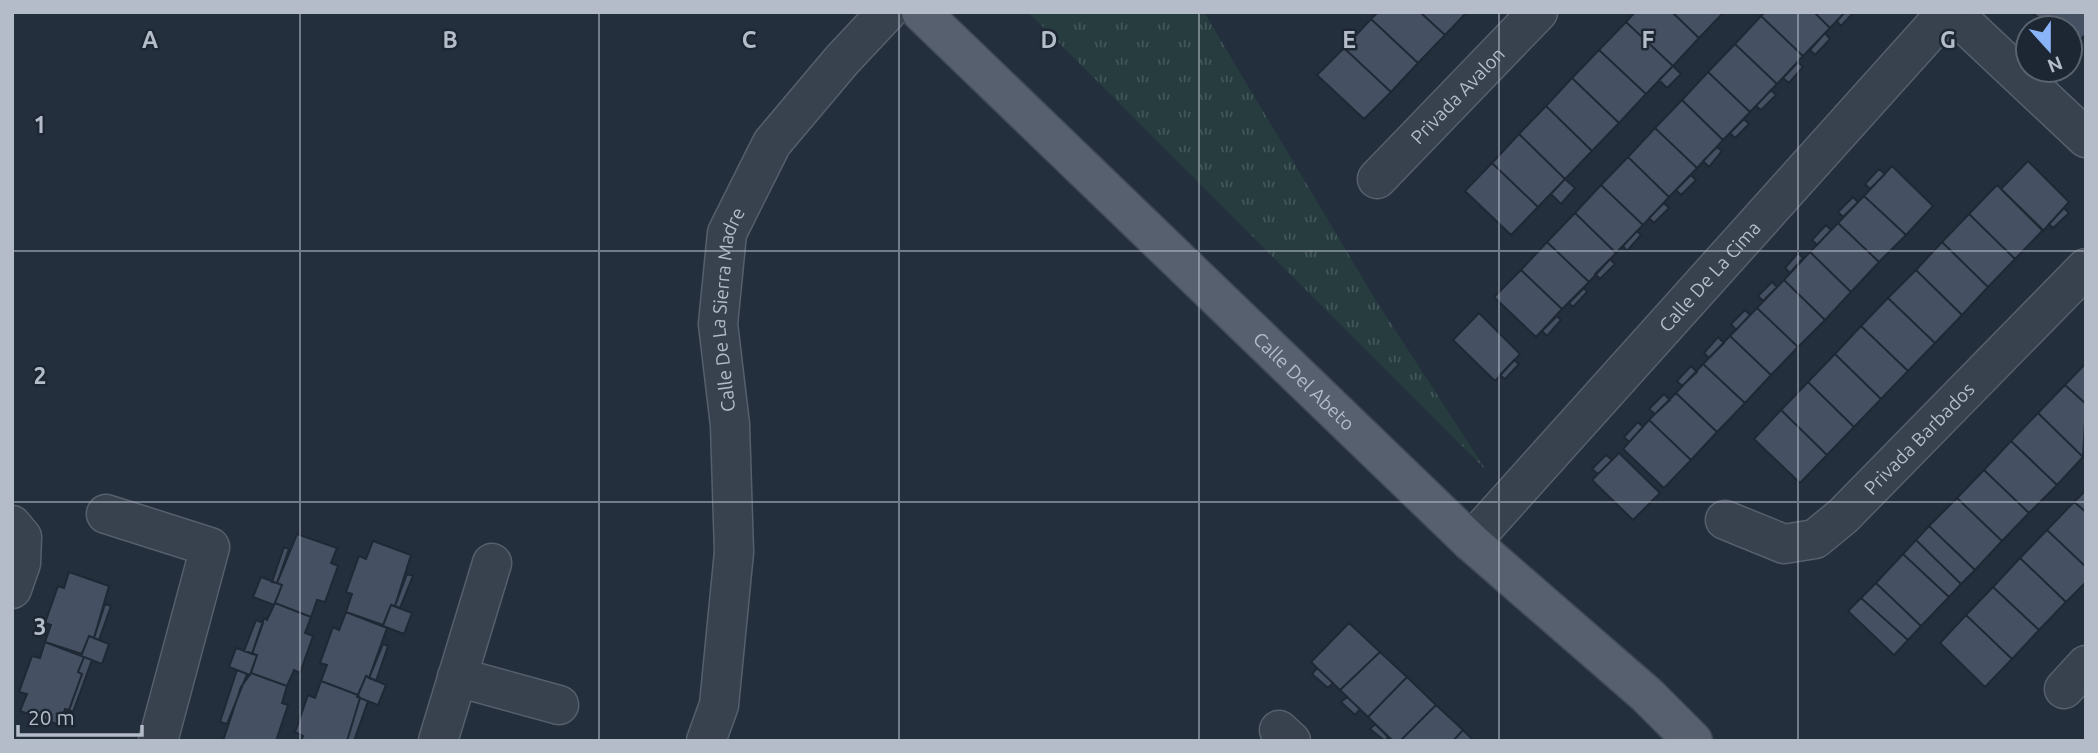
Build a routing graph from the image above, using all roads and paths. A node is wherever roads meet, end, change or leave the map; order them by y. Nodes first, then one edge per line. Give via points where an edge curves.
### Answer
1 (887, 12) edge
2 (921, 12) edge
3 (1538, 12) edge
4 (1950, 12) edge
5 (2086, 138) edge
6 (1377, 179) dead end
7 (2086, 268) edge
8 (106, 514) dead end
9 (1725, 520) dead end
10 (12, 525) edge
11 (1471, 542) junction
12 (492, 563) dead end
13 (12, 589) edge
14 (457, 677) junction
15 (559, 705) dead end
16 (158, 741) edge
17 (438, 741) edge
18 (706, 741) edge
19 (1693, 741) edge

1 - 18 street, Calle De La Sierra Madre via 772,142 727,233 718,324 730,425 734,552 719,705
2 - 11 main road, Calle Del Abeto
3 - 6 street, Privada Avalon
4 - 5 street
4 - 11 street, Calle De La Cima
7 - 9 street, Privada Barbados via 1843,516 1815,538 1784,544
8 - 16 street via 210,547
10 - 13 street via 22,537 21,563
11 - 19 main road, Calle Del Abeto via 1647,695
12 - 14 street
14 - 15 street
14 - 17 street

